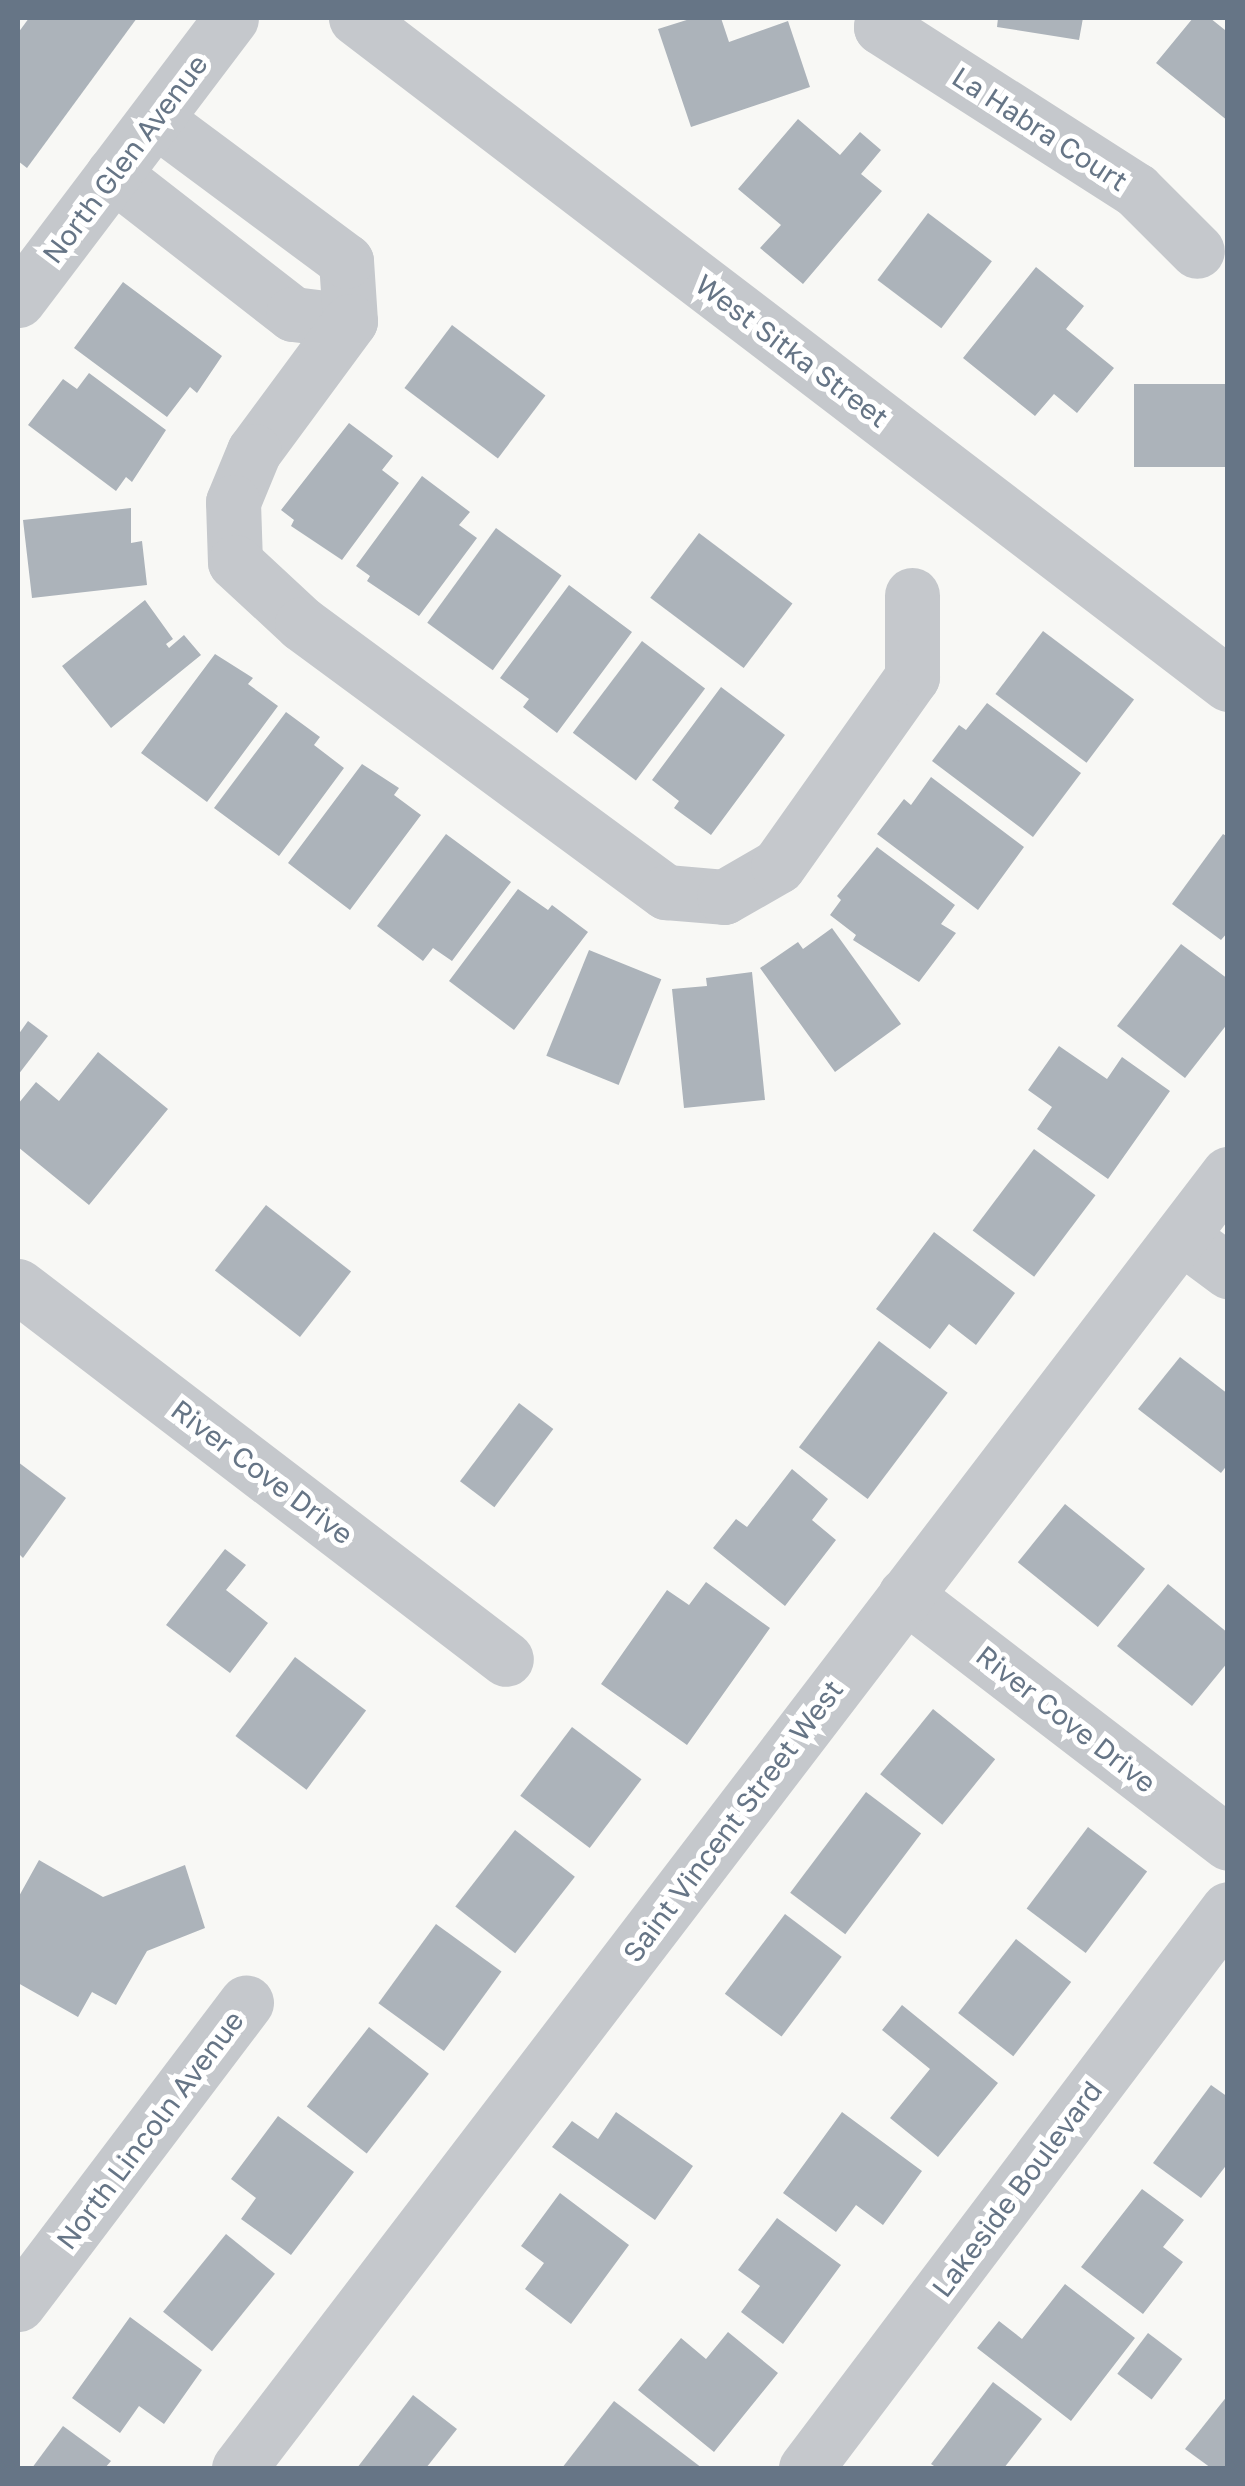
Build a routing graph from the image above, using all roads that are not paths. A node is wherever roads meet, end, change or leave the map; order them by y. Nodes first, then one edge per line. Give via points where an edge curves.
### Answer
1 (232, 18) edge
2 (356, 18) edge
3 (882, 18) edge
4 (156, 120) junction
5 (113, 174) junction
6 (1197, 250) dead end
7 (18, 300) edge
8 (350, 321) junction
9 (912, 595) dead end
10 (1228, 684) edge
11 (1228, 1174) edge
12 (1180, 1236) junction
13 (1228, 1271) edge
14 (18, 1286) edge
15 (905, 1596) junction
16 (506, 1659) dead end
17 (1228, 1843) edge
18 (1228, 1909) edge
19 (246, 2003) dead end
20 (18, 2304) edge
21 (240, 2468) edge
22 (806, 2468) edge

1 - 4 street, North Glen Avenue
2 - 10 street, West Sitka Street
3 - 6 street, La Habra Court via 880,27 1136,190
4 - 5 street, North Glen Avenue
4 - 8 street via 346,261
5 - 7 street, North Glen Avenue
5 - 8 street via 292,314
8 - 9 street via 254,451 233,502 235,562 302,624 666,892 724,897 778,866 912,677
11 - 12 street, Saint Vincent Street West
12 - 13 street
12 - 15 street, Saint Vincent Street West
14 - 16 street, River Cove Drive
15 - 17 street, River Cove Drive
15 - 21 street, Saint Vincent Street West
18 - 22 street, Lakeside Boulevard
19 - 20 street, North Lincoln Avenue

